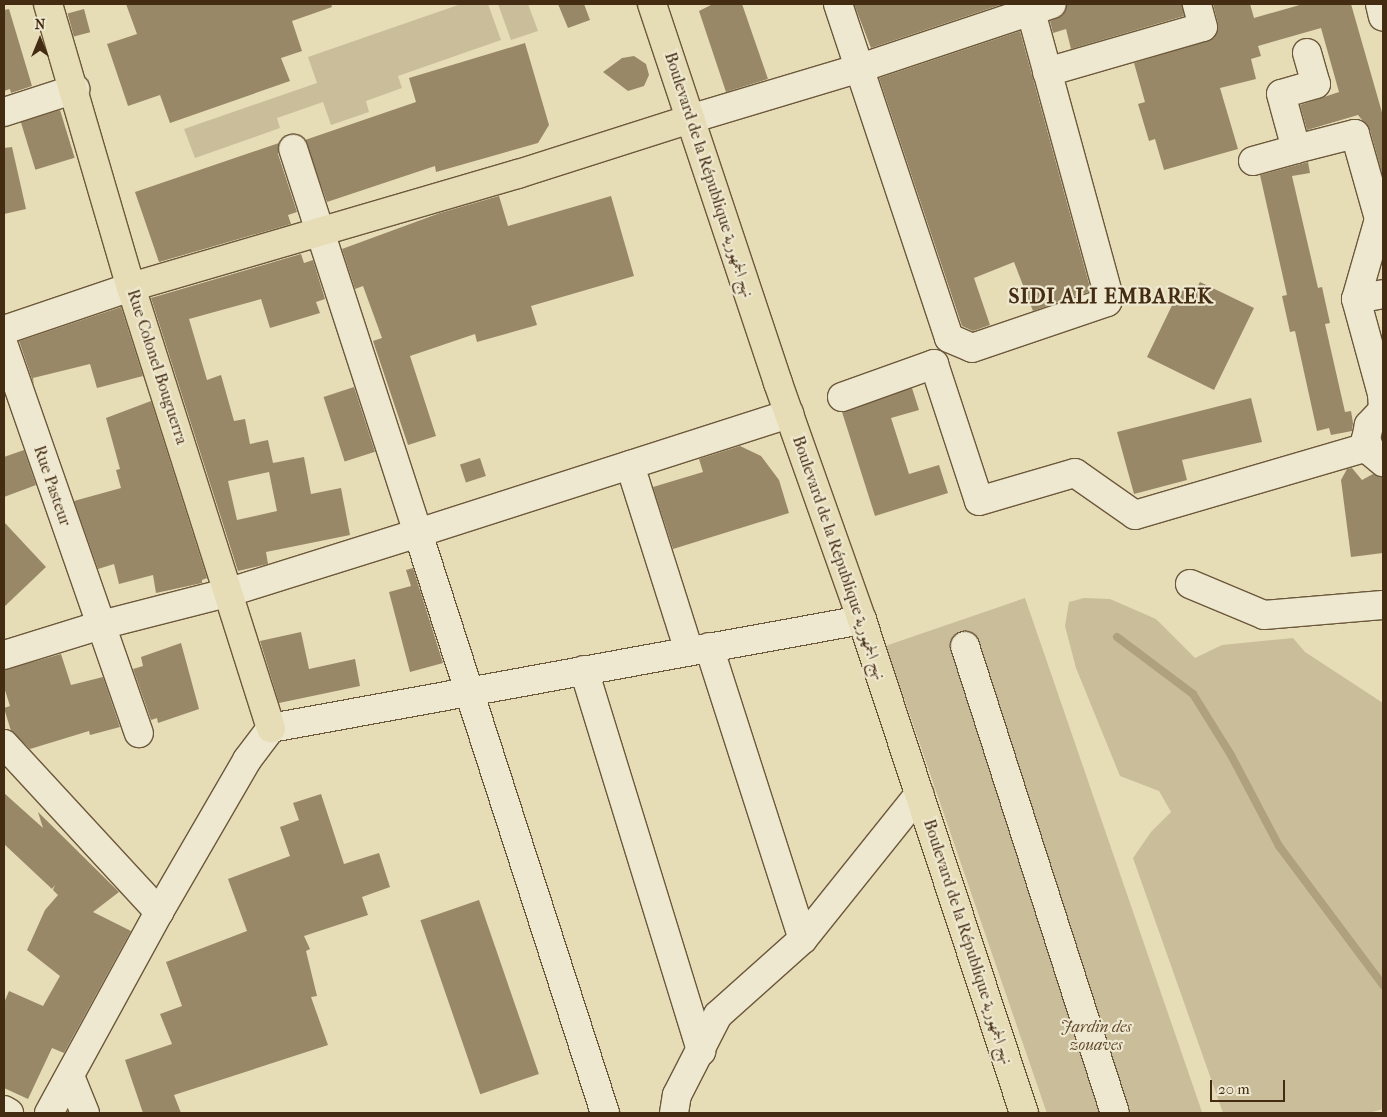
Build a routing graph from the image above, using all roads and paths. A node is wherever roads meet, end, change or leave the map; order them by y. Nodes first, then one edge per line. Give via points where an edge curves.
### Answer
1 (48, 4) edge
2 (652, 4) edge
3 (838, 4) edge
4 (1197, 4) edge
5 (1380, 4) edge
6 (1037, 6) edge
7 (1383, 17) edge
8 (1307, 54) dead end
9 (860, 68) junction
10 (1047, 72) junction
11 (74, 89) junction
12 (4, 112) edge
13 (690, 119) junction
14 (293, 149) dead end
15 (1296, 149) junction
16 (1253, 161) dead end
17 (320, 230) junction
18 (132, 287) junction
19 (1383, 294) edge
20 (1356, 299) junction
21 (4, 330) edge
22 (4, 346) edge
23 (842, 397) dead end
24 (1383, 410) edge
25 (789, 414) junction
26 (1376, 455) edge
27 (630, 465) junction
28 (418, 533) junction
29 (1190, 584) dead end
30 (230, 592) junction
31 (1383, 605) edge
32 (862, 620) junction
33 (101, 625) junction
34 (965, 646) dead end
35 (699, 649) junction
36 (4, 655) edge
37 (584, 670) junction
38 (469, 690) junction
39 (271, 728) junction
40 (138, 733) dead end
41 (4, 744) edge
42 (920, 794) junction
43 (159, 912) junction
44 (802, 939) junction
45 (701, 1051) junction
46 (70, 1076) junction
47 (4, 1110) edge
48 (9, 1113) edge
49 (50, 1113) edge
50 (85, 1113) edge
51 (605, 1113) edge
52 (674, 1113) edge
53 (1024, 1113) edge
54 (1115, 1113) edge

1 - 11 main road, Rue Colonel Bouguerra
2 - 13 main road, Boulevard de la République نهج الجمهورية
3 - 9 street
4 - 10 street via 1203,27
5 - 7 street
6 - 9 street
6 - 10 street
8 - 15 street via 1316,84 1281,94
9 - 10 street via 949,338 972,348 1107,302 1066,132
9 - 13 street
11 - 12 street
11 - 18 main road, Rue Colonel Bouguerra
13 - 17 main road via 518,174
13 - 25 main road, Boulevard de la République نهج الجمهورية
14 - 17 street
15 - 16 street
15 - 20 street via 1355,134 1378,219
17 - 18 main road via 220,263
17 - 28 street
18 - 21 street
18 - 30 main road, Rue Colonel Bouguerra
19 - 20 street
20 - 24 street via 1382,394
22 - 33 street, Rue Pasteur
23 - 26 street via 934,364 980,500 1075,473 1135,515
24 - 26 street via 1369,425
25 - 27 street
25 - 32 main road, Boulevard de la République نهج الجمهورية
27 - 28 street
27 - 35 street
28 - 30 street
28 - 38 street
29 - 31 street via 1264,615
30 - 33 street
30 - 39 main road, Rue Colonel Bouguerra
32 - 35 street
32 - 42 main road, Boulevard de la République نهج الجمهورية
33 - 36 street
33 - 40 street, Rue Pasteur
34 - 54 street
35 - 37 street
35 - 44 street
37 - 38 street
37 - 45 street
38 - 39 street
38 - 51 street
39 - 43 street via 247,760
41 - 43 street
42 - 44 street
42 - 53 main road, Boulevard de la République نهج الجمهورية
43 - 46 street
44 - 45 street via 718,1015
45 - 52 street via 678,1095
46 - 49 street
46 - 50 street
47 - 48 street

